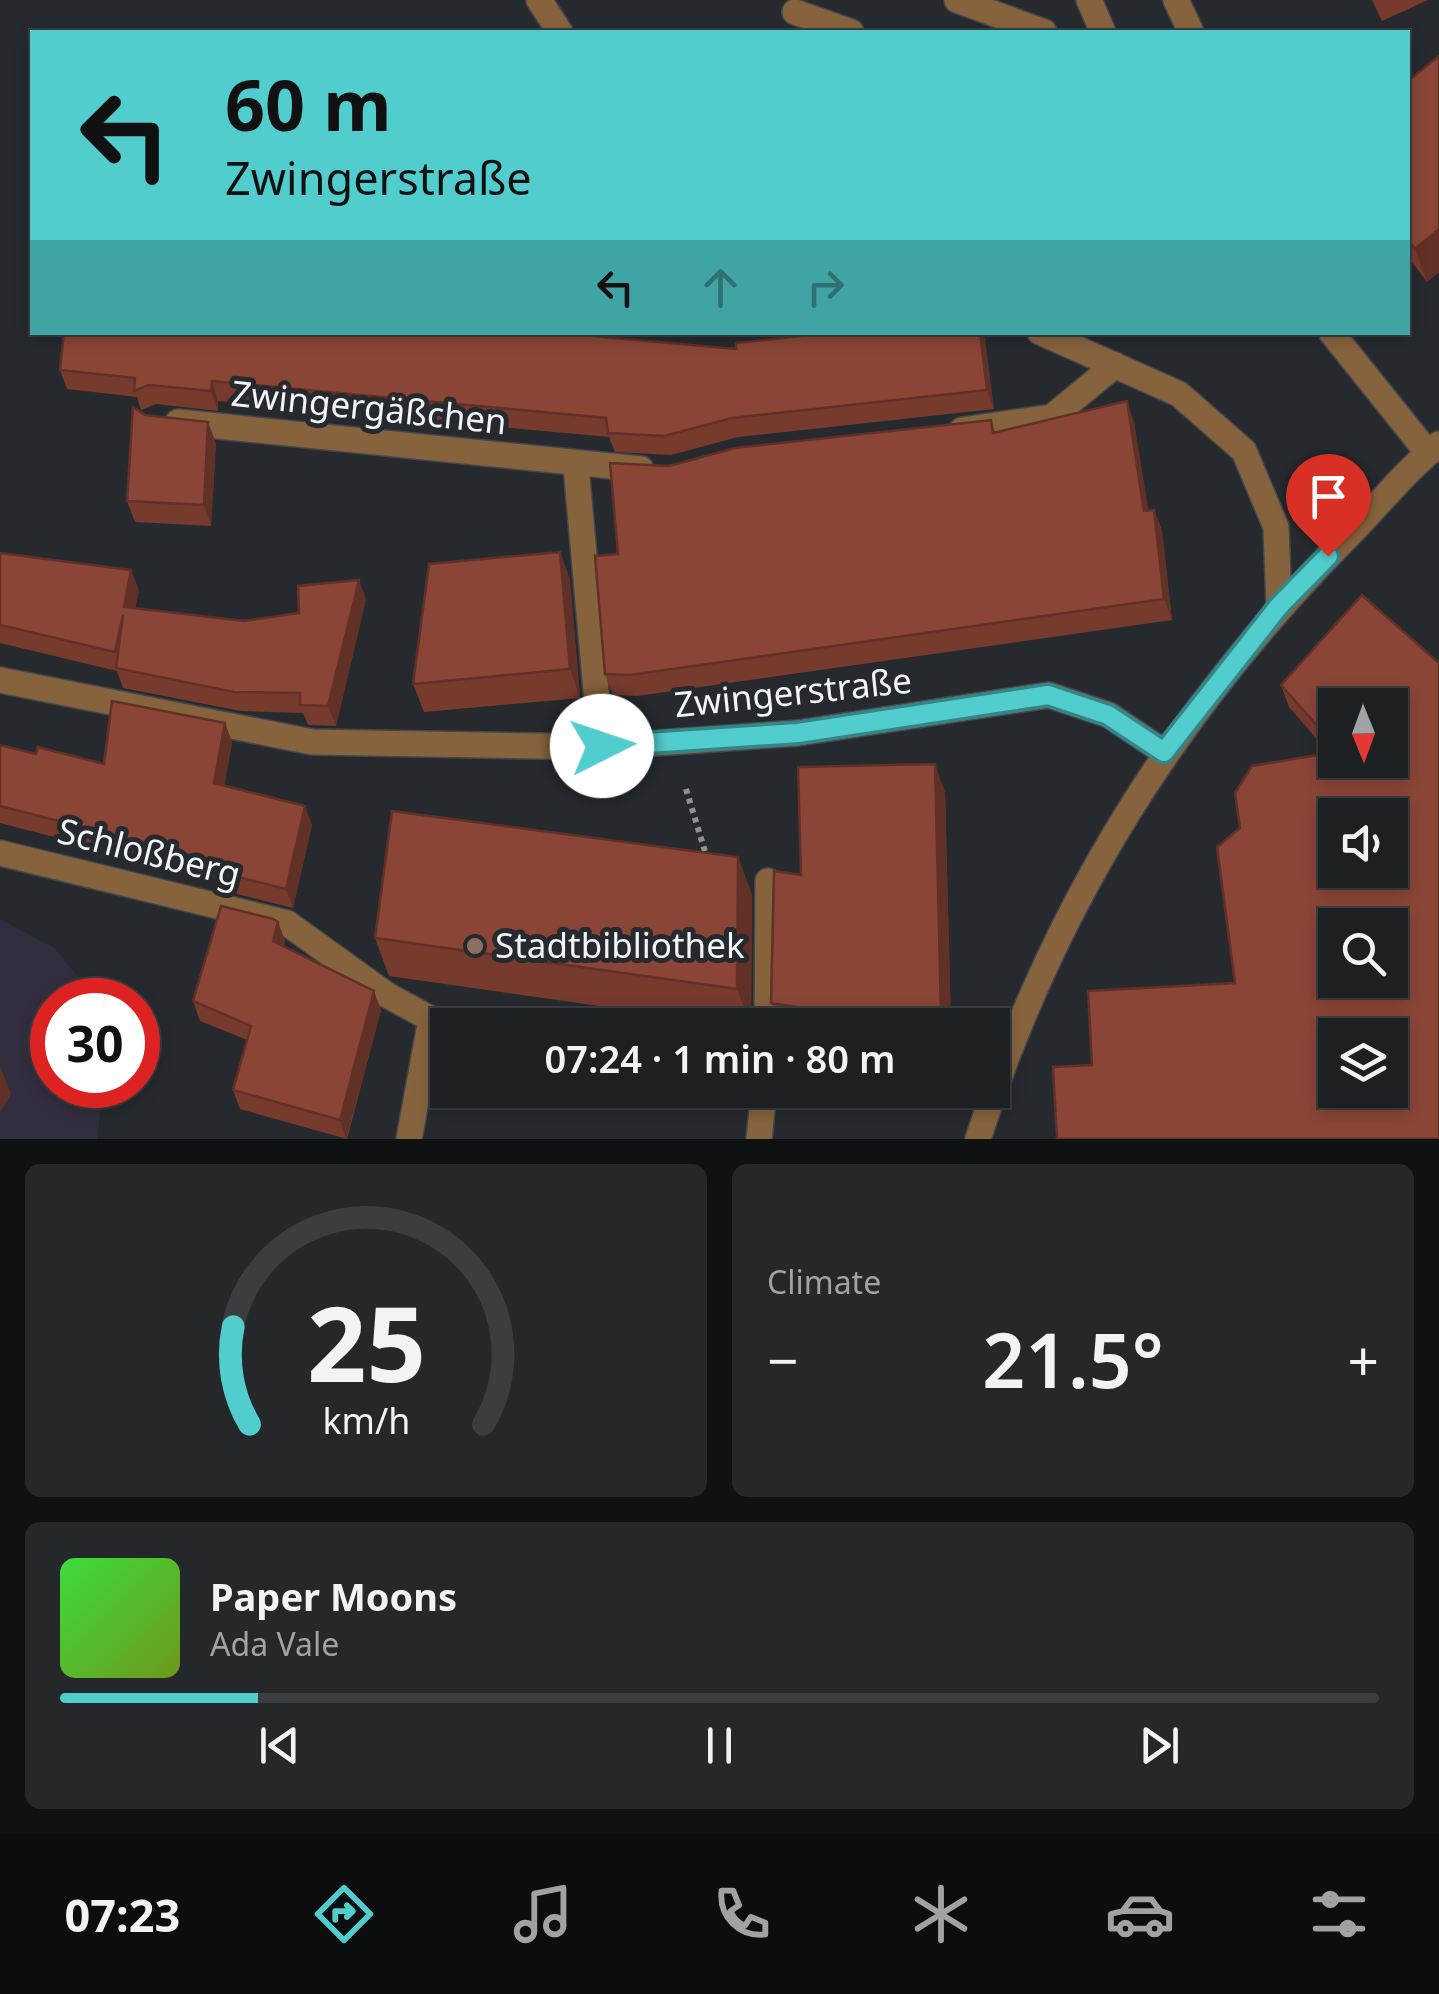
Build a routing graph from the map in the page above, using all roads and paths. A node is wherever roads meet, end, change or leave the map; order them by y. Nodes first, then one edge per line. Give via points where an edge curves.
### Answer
1 (539, 0) edge
2 (957, 0) edge
3 (1088, 0) edge
4 (1176, 0) edge
5 (796, 15) edge
6 (1035, 29) edge
7 (559, 30) edge
8 (845, 30) edge
9 (1102, 30) edge
10 (1190, 30) edge
11 (1047, 335) edge
12 (1335, 335) edge
13 (1115, 365) junction
14 (154, 420) edge
15 (928, 435) edge
16 (1433, 449) edge
17 (576, 466) junction
18 (673, 471) edge
19 (1279, 606) junction
20 (0, 680) edge
21 (672, 742) junction
22 (602, 746) junction
23 (1164, 752) junction
24 (0, 852) edge
25 (768, 881) joint
26 (767, 1008) edge
27 (430, 1018) edge
28 (430, 1029) edge
29 (762, 1108) edge
30 (409, 1139) edge
31 (759, 1139) edge
32 (978, 1139) edge

1 - 7 street
2 - 6 street
3 - 9 street
4 - 10 street
5 - 8 street
11 - 13 street
12 - 16 street
13 - 15 street via 1052,416
13 - 19 street via 1179,394 1244,451 1276,527
14 - 17 street, Zwingergäßchen
16 - 19 street
17 - 18 street, Zwingergäßchen
17 - 22 street
19 - 23 street
20 - 22 street, Zwingerstraße via 312,742
21 - 22 street, Zwingerstraße
21 - 23 street, Zwingerstraße via 798,733 1048,695 1108,715
21 - 25 path via 714,880
23 - 32 street via 1062,932 998,1076
24 - 27 street, Schloßberg via 288,924
25 - 26 street
28 - 30 street
29 - 31 street

